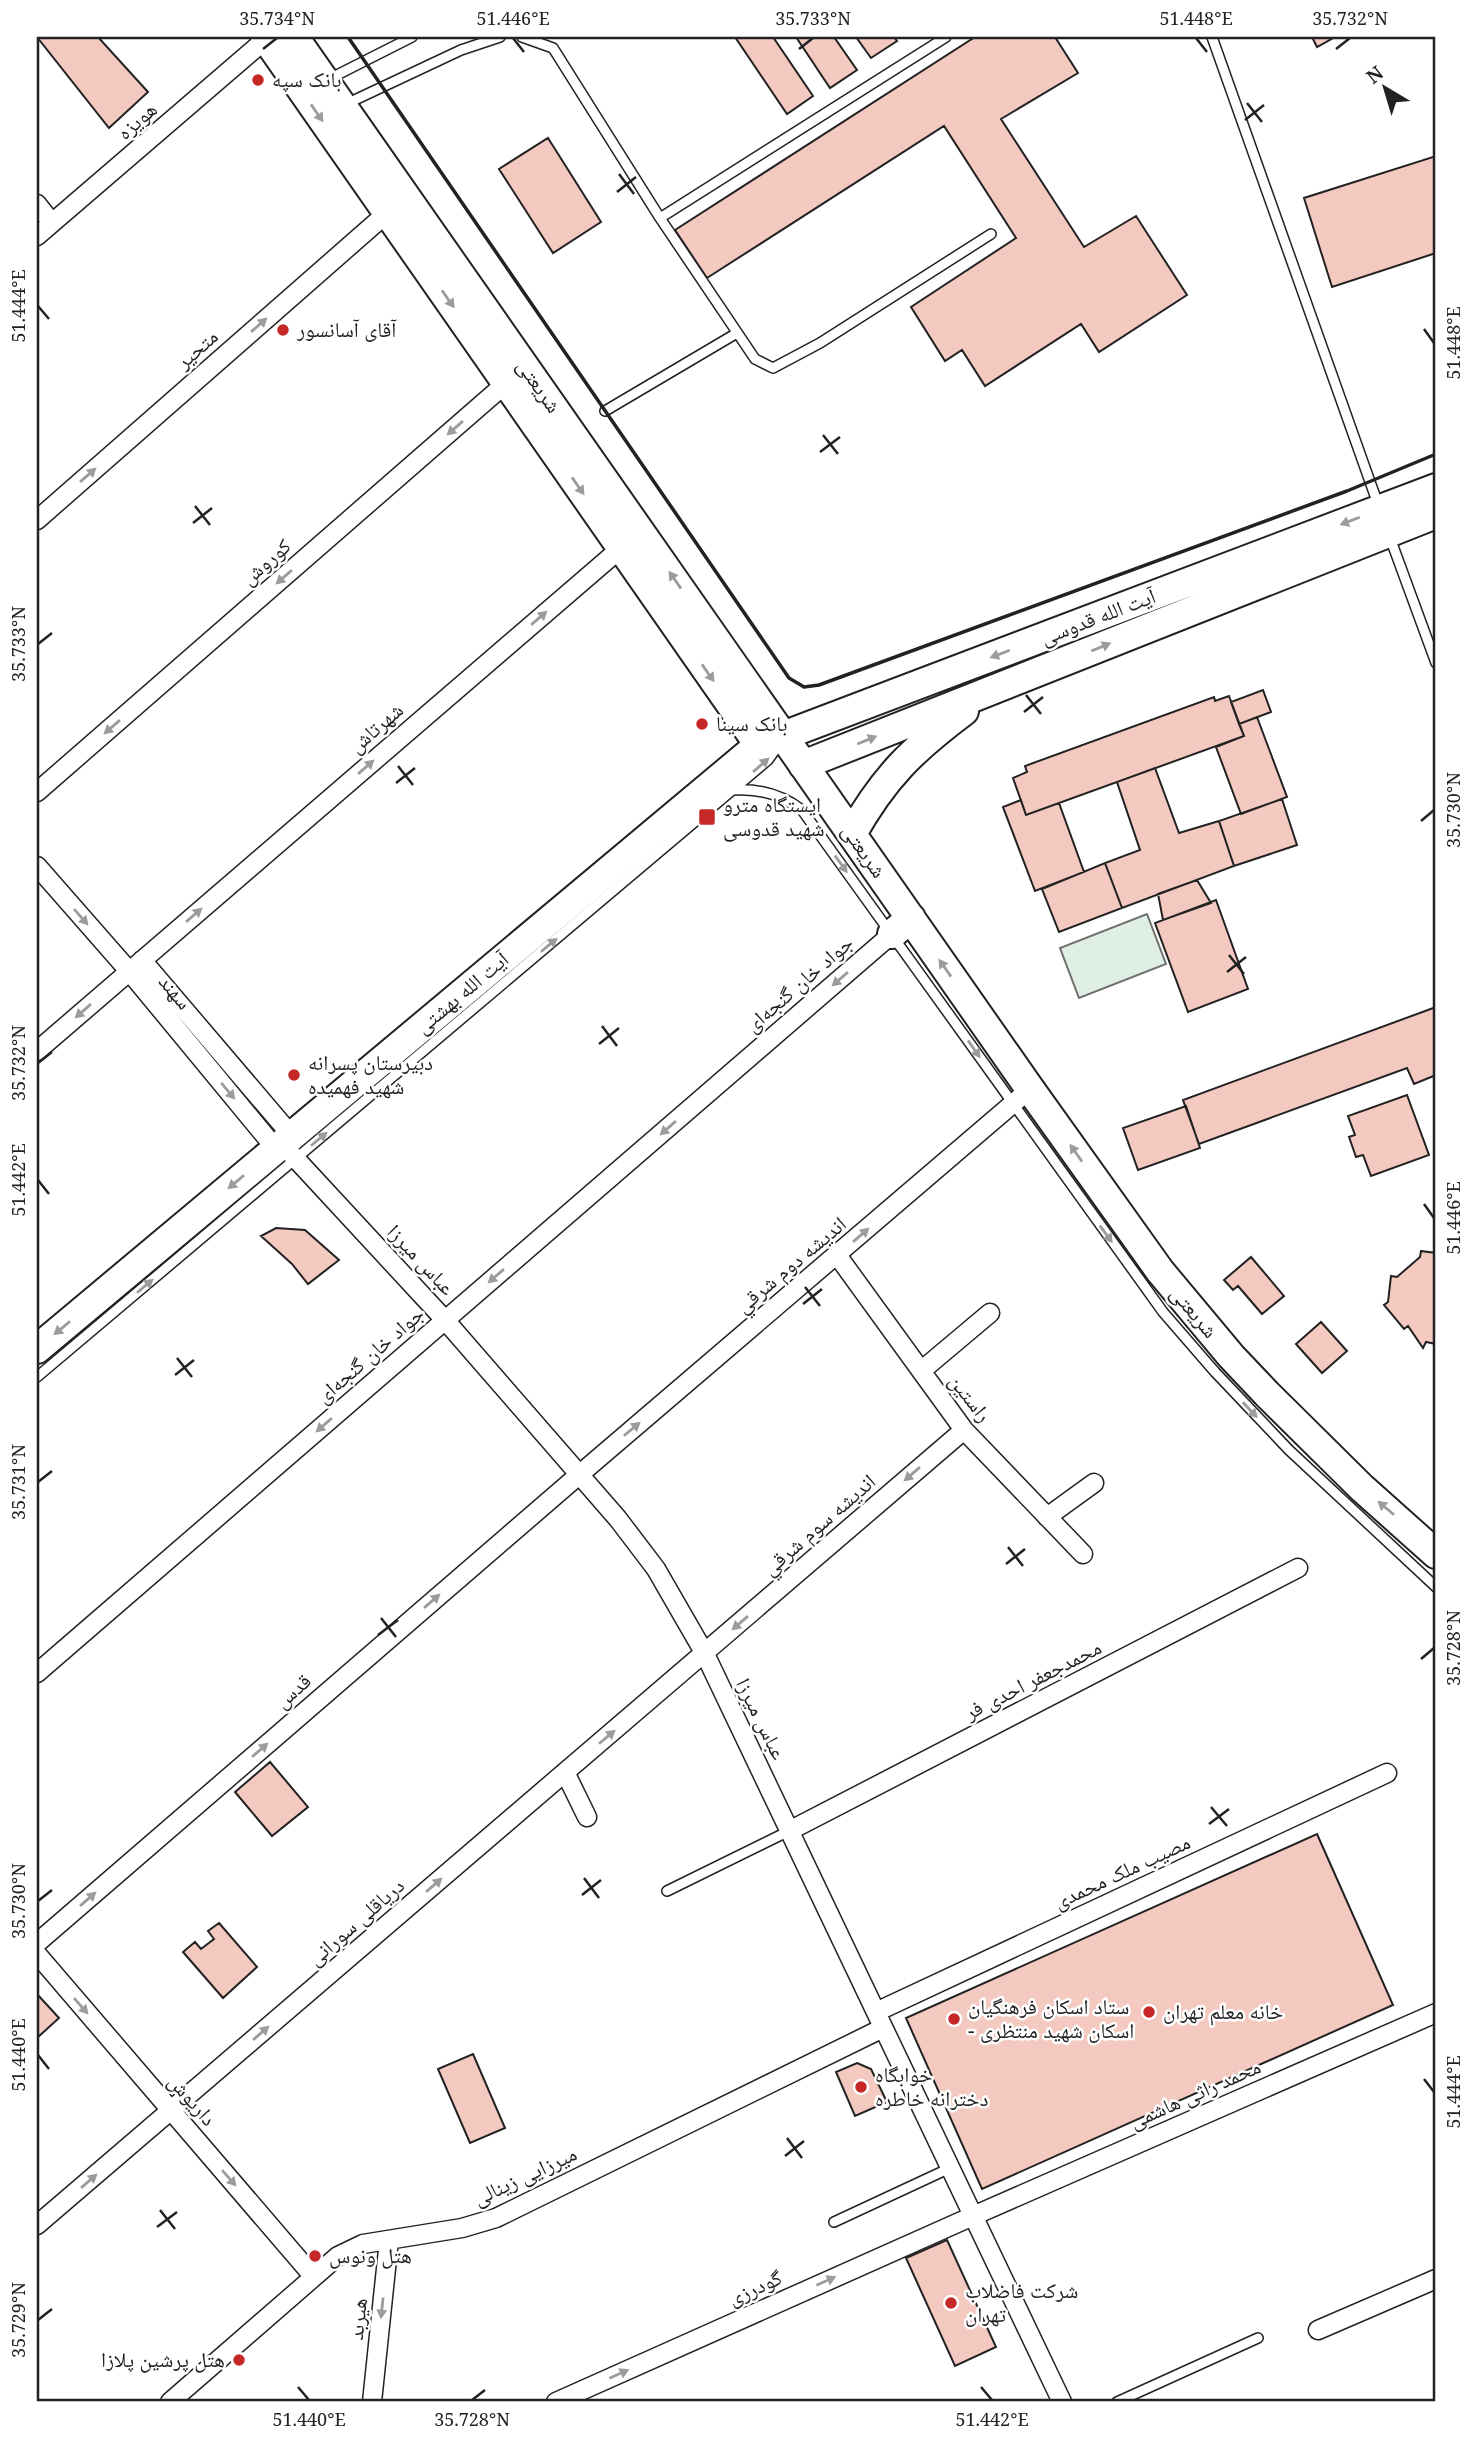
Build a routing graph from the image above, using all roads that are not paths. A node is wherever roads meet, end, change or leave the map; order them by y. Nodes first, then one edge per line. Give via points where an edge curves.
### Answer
1 (294, 37) edge
2 (412, 37) edge
3 (500, 37) edge
4 (522, 37) edge
5 (946, 37) edge
6 (1212, 37) edge
7 (265, 38) edge
8 (325, 81) junction
9 (342, 106) junction
10 (37, 204) edge
11 (397, 205) junction
12 (660, 218) junction
13 (52, 223) junction
14 (991, 234) dead end
15 (37, 236) edge
16 (737, 333) junction
17 (516, 375) junction
18 (605, 411) dead end
19 (1436, 488) edge
20 (1436, 514) edge
21 (37, 520) edge
22 (1384, 521) junction
23 (630, 539) junction
24 (1436, 663) edge
25 (990, 691) junction
26 (772, 741) junction
27 (803, 765) junction
28 (732, 790) junction
29 (37, 792) edge
30 (852, 834) junction
31 (37, 866) edge
32 (901, 926) junction
33 (135, 965) junction
34 (37, 1051) edge
35 (1022, 1097) junction
36 (287, 1147) junction
37 (837, 1255) junction
38 (990, 1313) dead end
39 (445, 1320) junction
40 (37, 1349) edge
41 (921, 1371) junction
42 (37, 1377) edge
43 (964, 1430) junction
44 (580, 1474) junction
45 (1094, 1483) dead end
46 (1047, 1517) junction
47 (1083, 1554) dead end
48 (1436, 1554) edge
49 (1298, 1569) dead end
50 (1436, 1587) edge
51 (705, 1654) junction
52 (37, 1673) edge
53 (565, 1772) junction
54 (1387, 1773) dead end
55 (587, 1817) dead end
56 (789, 1831) junction
57 (667, 1891) dead end
58 (37, 1943) edge
59 (37, 1954) edge
60 (1436, 2013) edge
61 (879, 2020) junction
62 (171, 2110) junction
63 (950, 2168) junction
64 (973, 2216) junction
65 (834, 2222) dead end
66 (37, 2225) edge
67 (389, 2240) junction
68 (313, 2276) junction
69 (1436, 2279) edge
70 (1318, 2330) dead end
71 (1258, 2338) dead end
72 (170, 2402) edge
73 (372, 2402) edge
74 (556, 2402) edge
75 (1062, 2402) edge
76 (1118, 2402) edge

1 - 8 main road, شریعتی
2 - 8 lane
3 - 9 lane via 461,50
4 - 12 lane via 553,48
5 - 12 lane
6 - 22 lane
7 -> 11 main road, شریعتی
7 - 13 street, هویزه
8 - 9 main road, شریعتی
9 - 11 main road, شریعتی
10 - 13 street
11 - 17 main road, شریعتی
21 -> 11 street, متحیر
12 - 16 lane
13 - 15 street, هویزه
14 - 16 lane via 773,369 755,359
16 - 18 lane
17 - 23 main road, شریعتی
17 -> 29 street, کوروش
19 - 22 main road, آیت الله قدوسی
20 - 22 main road, آیت الله قدوسی
22 - 24 lane
25 -> 22 main road, آیت الله قدوسی
22 -> 26 main road, آیت الله قدوسی
23 - 26 main road, شریعتی
33 -> 23 street, شهرتاش
27 -> 25 main road, آیت الله قدوسی
25 - 30 main road via 906,758 874,796
26 - 27 main road, شریعتی
28 -> 26 lane via 768,760
26 - 36 main road, آیت الله بهشتی
27 - 30 main road, شریعتی
28 -> 32 lane via 763,791 802,810
36 -> 28 lane
30 - 32 main road, شریعتی
31 -> 33 street, سهند
32 - 35 main road, شریعتی
32 -> 39 street, جواد خان گنجه‌ای
33 -> 34 street, شهرتاش
33 - 36 street, سهند
37 -> 35 street, انديشه دوم شرقي
48 -> 35 main road, شریعتی via 1332,1460 1231,1356
35 -> 50 lane via 1143,1286 1184,1338 1289,1450
36 - 39 street, عباس میرزا
36 -> 40 main road, آیت الله بهشتی
42 -> 36 lane
37 - 41 street, راستین
44 -> 37 street, انديشه دوم شرقي
38 - 41 street
39 - 44 street, عباس میرزا
39 -> 52 street, جواد خان گنجه‌ای
41 - 43 street, راستین
43 - 46 street, راستین
43 -> 51 street, اندیشه سوم شرقي
44 - 51 street, عباس میرزا via 656,1569
58 -> 44 street, قدس
45 - 46 street
46 - 47 street, راستین
49 - 56 street, محمدجعفر احدی فر
53 -> 51 street, دریاقلی سورانی
51 - 56 street, عباس میرزا
53 - 55 street
62 -> 53 street, دریاقلی سورانی
54 - 61 street, مصیب ملک محمدی
56 - 57 lane
56 - 61 street, عباس میرزا
59 -> 62 street, داریوش
60 - 64 street, محمد راثی هاشمی
61 - 63 street, عباس میرزا
61 - 67 street, میرزایی زینالی via 496,2217
66 -> 62 street, دریاقلی سورانی
62 -> 68 street, داریوش
63 - 64 street, عباس میرزا
63 - 65 lane
74 -> 64 street, گودرزی
64 - 75 street, عباس میرزا
67 - 68 street, میرزایی زینالی via 363,2244
67 -> 73 street, هیربد
68 - 72 street, میرزایی زینالی
69 - 70 street
71 - 76 lane

